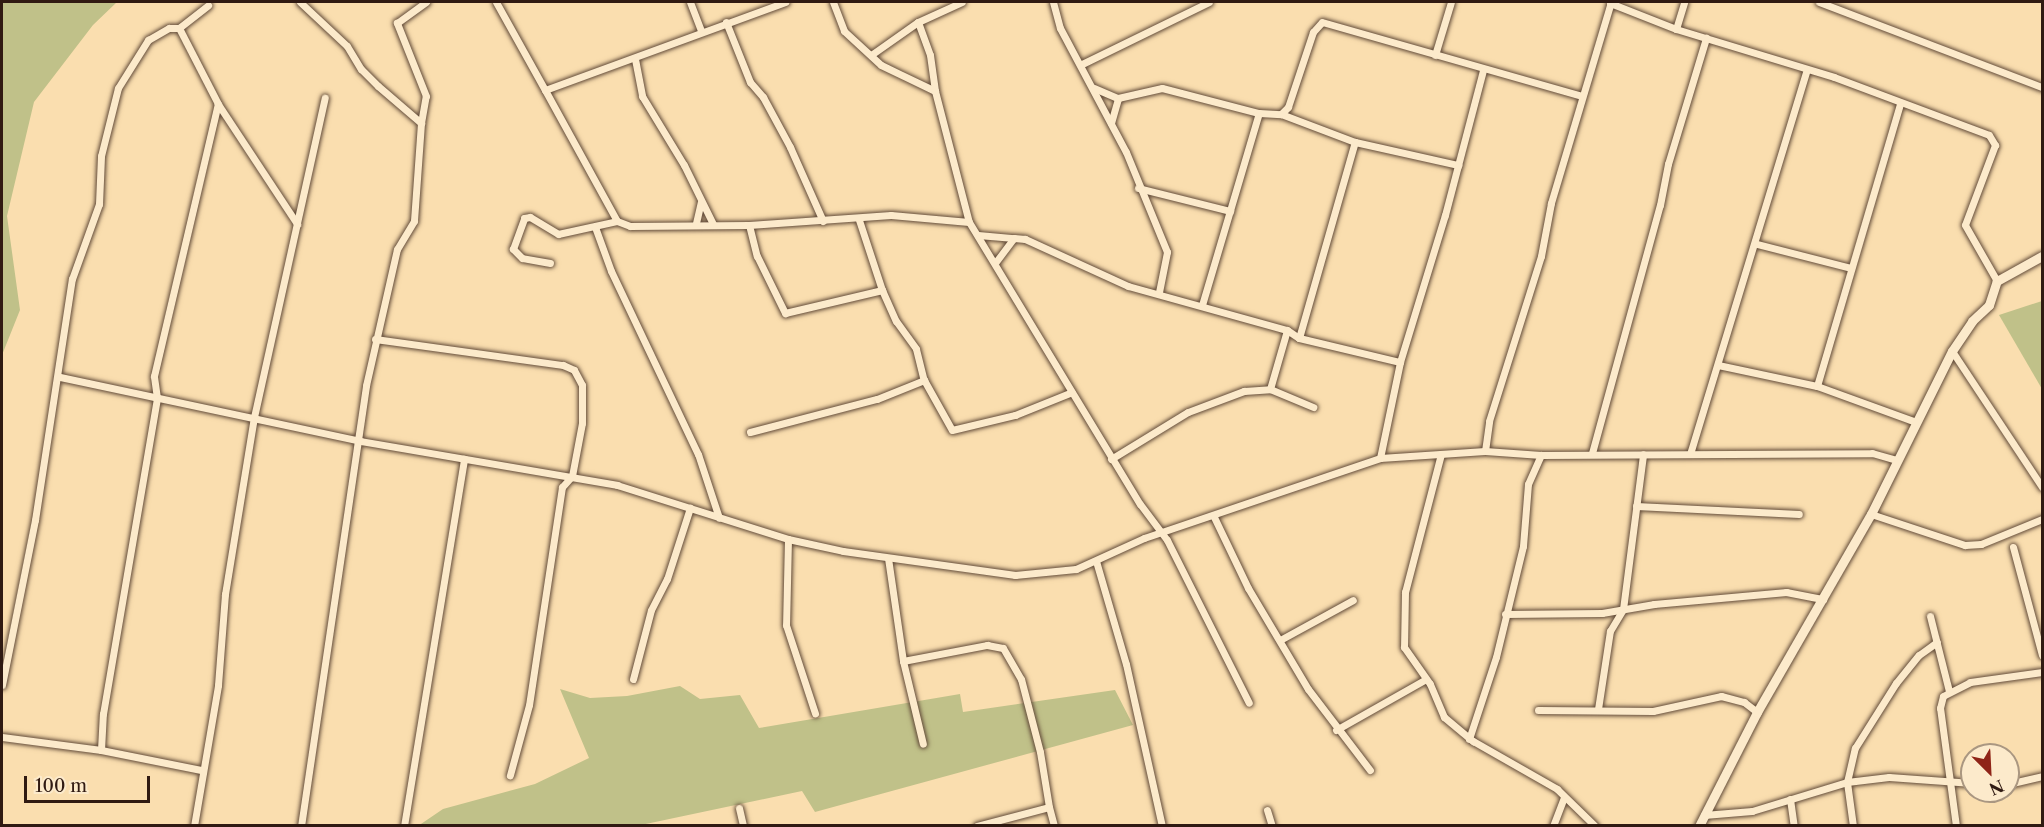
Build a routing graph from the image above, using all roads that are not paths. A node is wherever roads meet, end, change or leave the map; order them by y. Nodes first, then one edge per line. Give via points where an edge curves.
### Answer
1 (300, 2) edge
2 (426, 2) edge
3 (496, 2) edge
4 (690, 2) edge
5 (785, 2) edge
6 (833, 2) edge
7 (962, 2) edge
8 (1053, 2) edge
9 (1209, 2) edge
10 (1451, 2) edge
11 (1610, 2) edge
12 (1684, 2) edge
13 (1819, 2) edge
14 (208, 5) dead end
15 (726, 22) junction
16 (918, 22) junction
17 (179, 28) junction
18 (1676, 29) junction
19 (701, 30) junction
20 (1707, 38) junction
21 (871, 55) junction
22 (1435, 56) junction
23 (635, 59) junction
24 (1082, 64) junction
25 (1807, 69) junction
26 (1483, 70) junction
27 (2043, 87) edge
28 (1094, 88) junction
29 (545, 90) junction
30 (935, 91) junction
31 (1581, 96) junction
32 (325, 98) dead end
33 (1119, 98) junction
34 (1900, 104) junction
35 (218, 105) junction
36 (1288, 106) junction
37 (1259, 113) junction
38 (1281, 114) junction
39 (1292, 118) junction
40 (421, 123) junction
41 (1111, 123) junction
42 (1355, 142) junction
43 (1458, 165) junction
44 (1138, 188) junction
45 (1155, 193) junction
46 (701, 202) junction
47 (1146, 206) junction
48 (1230, 211) junction
49 (859, 220) junction
50 (617, 221) junction
51 (823, 221) junction
52 (969, 222) junction
53 (696, 223) junction
54 (297, 224) junction
55 (712, 224) junction
56 (748, 225) junction
57 (595, 227) junction
58 (978, 235) junction
59 (1014, 238) junction
60 (1757, 244) junction
61 (2043, 256) edge
62 (550, 263) dead end
63 (995, 263) junction
64 (1851, 268) junction
65 (1997, 281) junction
66 (882, 290) junction
67 (1159, 292) junction
68 (1202, 305) junction
69 (1287, 330) junction
70 (1299, 338) junction
71 (375, 339) junction
72 (1952, 351) junction
73 (1400, 362) junction
74 (1718, 365) junction
75 (60, 376) junction
76 (924, 380) junction
77 (1817, 386) junction
78 (1270, 390) junction
79 (1072, 392) junction
80 (157, 398) junction
81 (1313, 406) dead end
82 (254, 417) junction
83 (1916, 422) junction
84 (750, 432) dead end
85 (360, 441) junction
86 (1485, 452) junction
87 (1592, 453) junction
88 (1441, 454) junction
89 (1643, 454) junction
90 (1690, 454) junction
91 (1541, 455) junction
92 (1380, 458) junction
93 (464, 459) junction
94 (1112, 459) junction
95 (1897, 460) junction
96 (572, 476) junction
97 (2043, 487) edge
98 (1636, 506) junction
99 (690, 508) junction
100 (1799, 514) dead end
101 (1871, 514) junction
102 (1214, 517) junction
103 (719, 518) junction
104 (2043, 519) edge
105 (1160, 534) junction
106 (788, 539) junction
107 (2013, 547) dead end
108 (888, 558) junction
109 (1096, 561) junction
110 (1823, 599) junction
111 (1353, 600) dead end
112 (1623, 609) junction
113 (1505, 614) junction
114 (1930, 616) dead end
115 (1280, 640) junction
116 (1937, 642) junction
117 (2043, 656) edge
118 (903, 661) junction
119 (2043, 672) edge
120 (633, 679) dead end
121 (1426, 679) junction
122 (2, 685) edge
123 (1949, 691) junction
124 (1249, 703) dead end
125 (1598, 709) junction
126 (1538, 710) dead end
127 (1757, 712) junction
128 (815, 713) dead end
129 (1336, 730) junction
130 (2, 737) edge
131 (1469, 739) junction
132 (923, 744) dead end
133 (101, 750) junction
134 (201, 770) junction
135 (1370, 770) dead end
136 (510, 775) dead end
137 (2043, 776) edge
138 (1950, 779) junction
139 (1960, 781) edge
140 (2020, 781) edge
141 (1847, 782) junction
142 (1564, 797) junction
143 (1790, 800) junction
144 (1049, 807) junction
145 (739, 808) dead end
146 (1267, 810) dead end
147 (1704, 816) junction
148 (194, 825) edge
149 (301, 825) edge
150 (404, 825) edge
151 (743, 825) edge
152 (977, 825) edge
153 (1054, 825) edge
154 (1162, 825) edge
155 (1272, 825) edge
156 (1552, 825) edge
157 (1595, 825) edge
158 (1699, 825) edge
159 (1794, 825) edge
160 (1853, 825) edge
161 (1956, 825) edge

1 - 40 street via 347,45 361,69
2 - 40 street via 397,23 426,96
3 - 29 street
4 - 19 street
5 - 15 street
6 - 21 street via 844,31
7 - 16 street
8 - 24 street via 1060,28
9 - 24 street
10 - 22 street
11 - 18 street
11 - 31 street
12 - 18 street
13 - 27 street
14 - 17 street
15 - 19 street
15 - 51 street via 750,82 763,97 790,147
16 - 21 street
16 - 30 street via 930,55
17 - 35 street
17 - 75 street via 170,28 148,40 118,88 102,156 99,204 72,279
18 - 20 street
19 - 23 street
20 - 25 street
20 - 87 street via 1668,164 1653,234
21 - 30 street via 892,74 922,81
22 - 26 street
22 - 36 street via 1322,22 1313,32
23 - 29 street
23 - 46 street via 642,96
24 - 28 street
25 - 34 street
25 - 60 street
26 - 31 street
26 - 43 street
28 - 33 street
28 - 41 street
29 - 50 street
30 - 52 street
31 - 86 street via 1541,256 1489,421
32 - 54 street
33 - 37 street via 1162,88
33 - 41 street
34 - 64 street via 1876,195
34 - 65 street via 1994,139 1965,225
35 - 54 street
35 - 80 street via 170,296 154,376
36 - 38 street
36 - 39 street
37 - 38 street
37 - 48 street
38 - 39 street
39 - 42 street
40 - 71 street via 414,221 397,249
41 - 44 street
42 - 43 street
42 - 70 street
43 - 73 street
44 - 45 street
44 - 47 street
45 - 47 street
45 - 48 street
46 - 53 street
46 - 55 street
47 - 67 street via 1167,252
48 - 68 street
49 - 51 street
49 - 52 street via 891,215
49 - 66 street
50 - 53 street via 630,226
50 - 57 street
51 - 56 street
52 - 58 street
53 - 55 street
54 - 82 street
55 - 56 street
56 - 66 street via 762,267 785,313
57 - 62 street via 558,234 530,217 524,218 513,249 522,258
57 - 103 street via 611,271 698,454
58 - 59 street
58 - 63 street
59 - 63 street
59 - 67 street via 1037,243 1128,286
60 - 64 street
60 - 74 street
61 - 65 street
63 - 79 street
64 - 77 street
65 - 72 street via 1989,305 1972,321
66 - 76 street via 896,321 916,349
67 - 68 street
68 - 69 street
69 - 70 street
69 - 78 street
70 - 73 street
71 - 85 street
71 - 96 street via 574,370 584,394
72 - 83 street
72 - 97 street
73 - 92 street
74 - 77 street
74 - 90 street
75 - 80 street
75 - 122 street via 43,448 39,497
76 - 79 street via 956,431 1015,415
76 - 84 street via 877,399
77 - 83 street
78 - 81 street
78 - 94 street via 1244,391 1188,412
79 - 94 street
80 - 82 street
80 - 133 street via 105,705
82 - 85 street
82 - 134 street via 225,594 218,685
83 - 95 street
85 - 93 street
85 - 149 street
86 - 88 street
86 - 91 street
87 - 89 street
87 - 91 street
88 - 92 street
88 - 121 street via 1411,565 1402,618 1404,647
89 - 90 street
89 - 98 street
90 - 95 street via 1872,453
91 - 113 street via 1528,484 1523,546
92 - 102 street
93 - 96 street
93 - 150 street
94 - 105 street
95 - 101 street
96 - 99 street via 617,485
96 - 136 street via 562,487 529,705
98 - 100 street
98 - 112 street
99 - 103 street
99 - 120 street via 667,579 651,610
101 - 104 street via 1965,545 1981,544
101 - 110 street
102 - 105 street
102 - 115 street via 1248,588
103 - 106 street
105 - 109 street via 1127,544
105 - 124 street via 1175,555
106 - 108 street
106 - 128 street via 786,625
107 - 117 street
108 - 109 street via 1016,575 1050,574
108 - 118 street
109 - 154 street via 1126,664
110 - 112 street via 1786,592
110 - 127 street
111 - 115 street
112 - 113 street via 1571,615
112 - 125 street via 1610,631
113 - 131 street via 1490,682
114 - 116 street
115 - 129 street
116 - 123 street
116 - 141 street via 1919,655 1896,683 1855,748
118 - 132 street
118 - 144 street via 987,645 1003,648 1021,679
119 - 123 street via 1996,677
121 - 129 street
121 - 131 street via 1444,717
123 - 138 street via 1940,708
125 - 126 street
125 - 127 street via 1653,711 1720,696 1744,702
127 - 147 street
129 - 135 street
130 - 133 street
131 - 142 street via 1557,789
133 - 134 street
134 - 148 street
137 - 140 street
138 - 139 street
138 - 141 street via 1889,777
138 - 161 street
141 - 143 street
141 - 160 street
142 - 156 street
142 - 157 street
143 - 147 street via 1735,815
143 - 159 street
144 - 152 street
144 - 153 street
145 - 151 street
146 - 155 street
147 - 158 street

